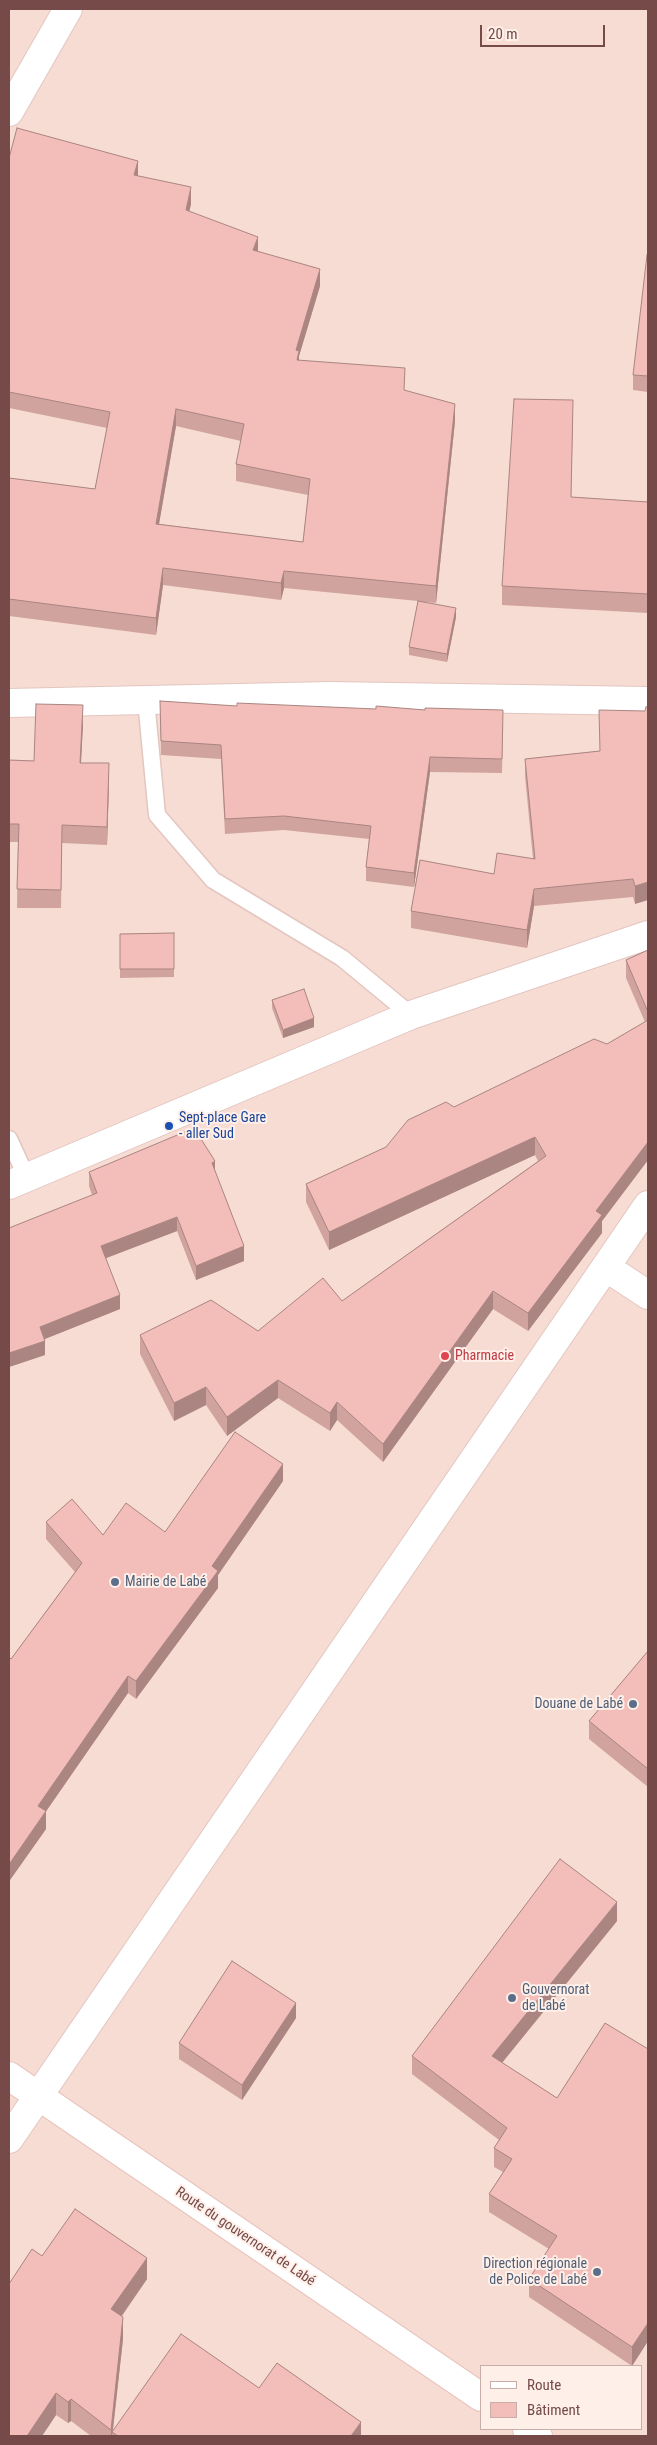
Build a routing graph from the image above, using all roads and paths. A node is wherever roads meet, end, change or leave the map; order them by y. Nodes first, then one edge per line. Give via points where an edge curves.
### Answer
1 (68, 9) edge
2 (9, 112) edge
3 (146, 700) junction
4 (648, 701) edge
5 (9, 703) edge
6 (648, 935) edge
7 (411, 1015) junction
8 (9, 1140) edge
9 (18, 1181) edge
10 (648, 1205) edge
11 (607, 1268) junction
12 (648, 1294) edge
13 (9, 2076) edge
14 (38, 2096) junction
15 (9, 2139) edge
16 (480, 2396) edge

1 - 2 street
3 - 4 street via 330,696
3 - 5 street
3 - 7 lane via 157,815 213,880 342,958
6 - 7 street
7 - 9 street
8 - 9 lane
10 - 11 street
11 - 12 street
11 - 14 street
13 - 14 street, Route du gouvernorat de Labé
14 - 15 street
14 - 16 street, Route du gouvernorat de Labé

